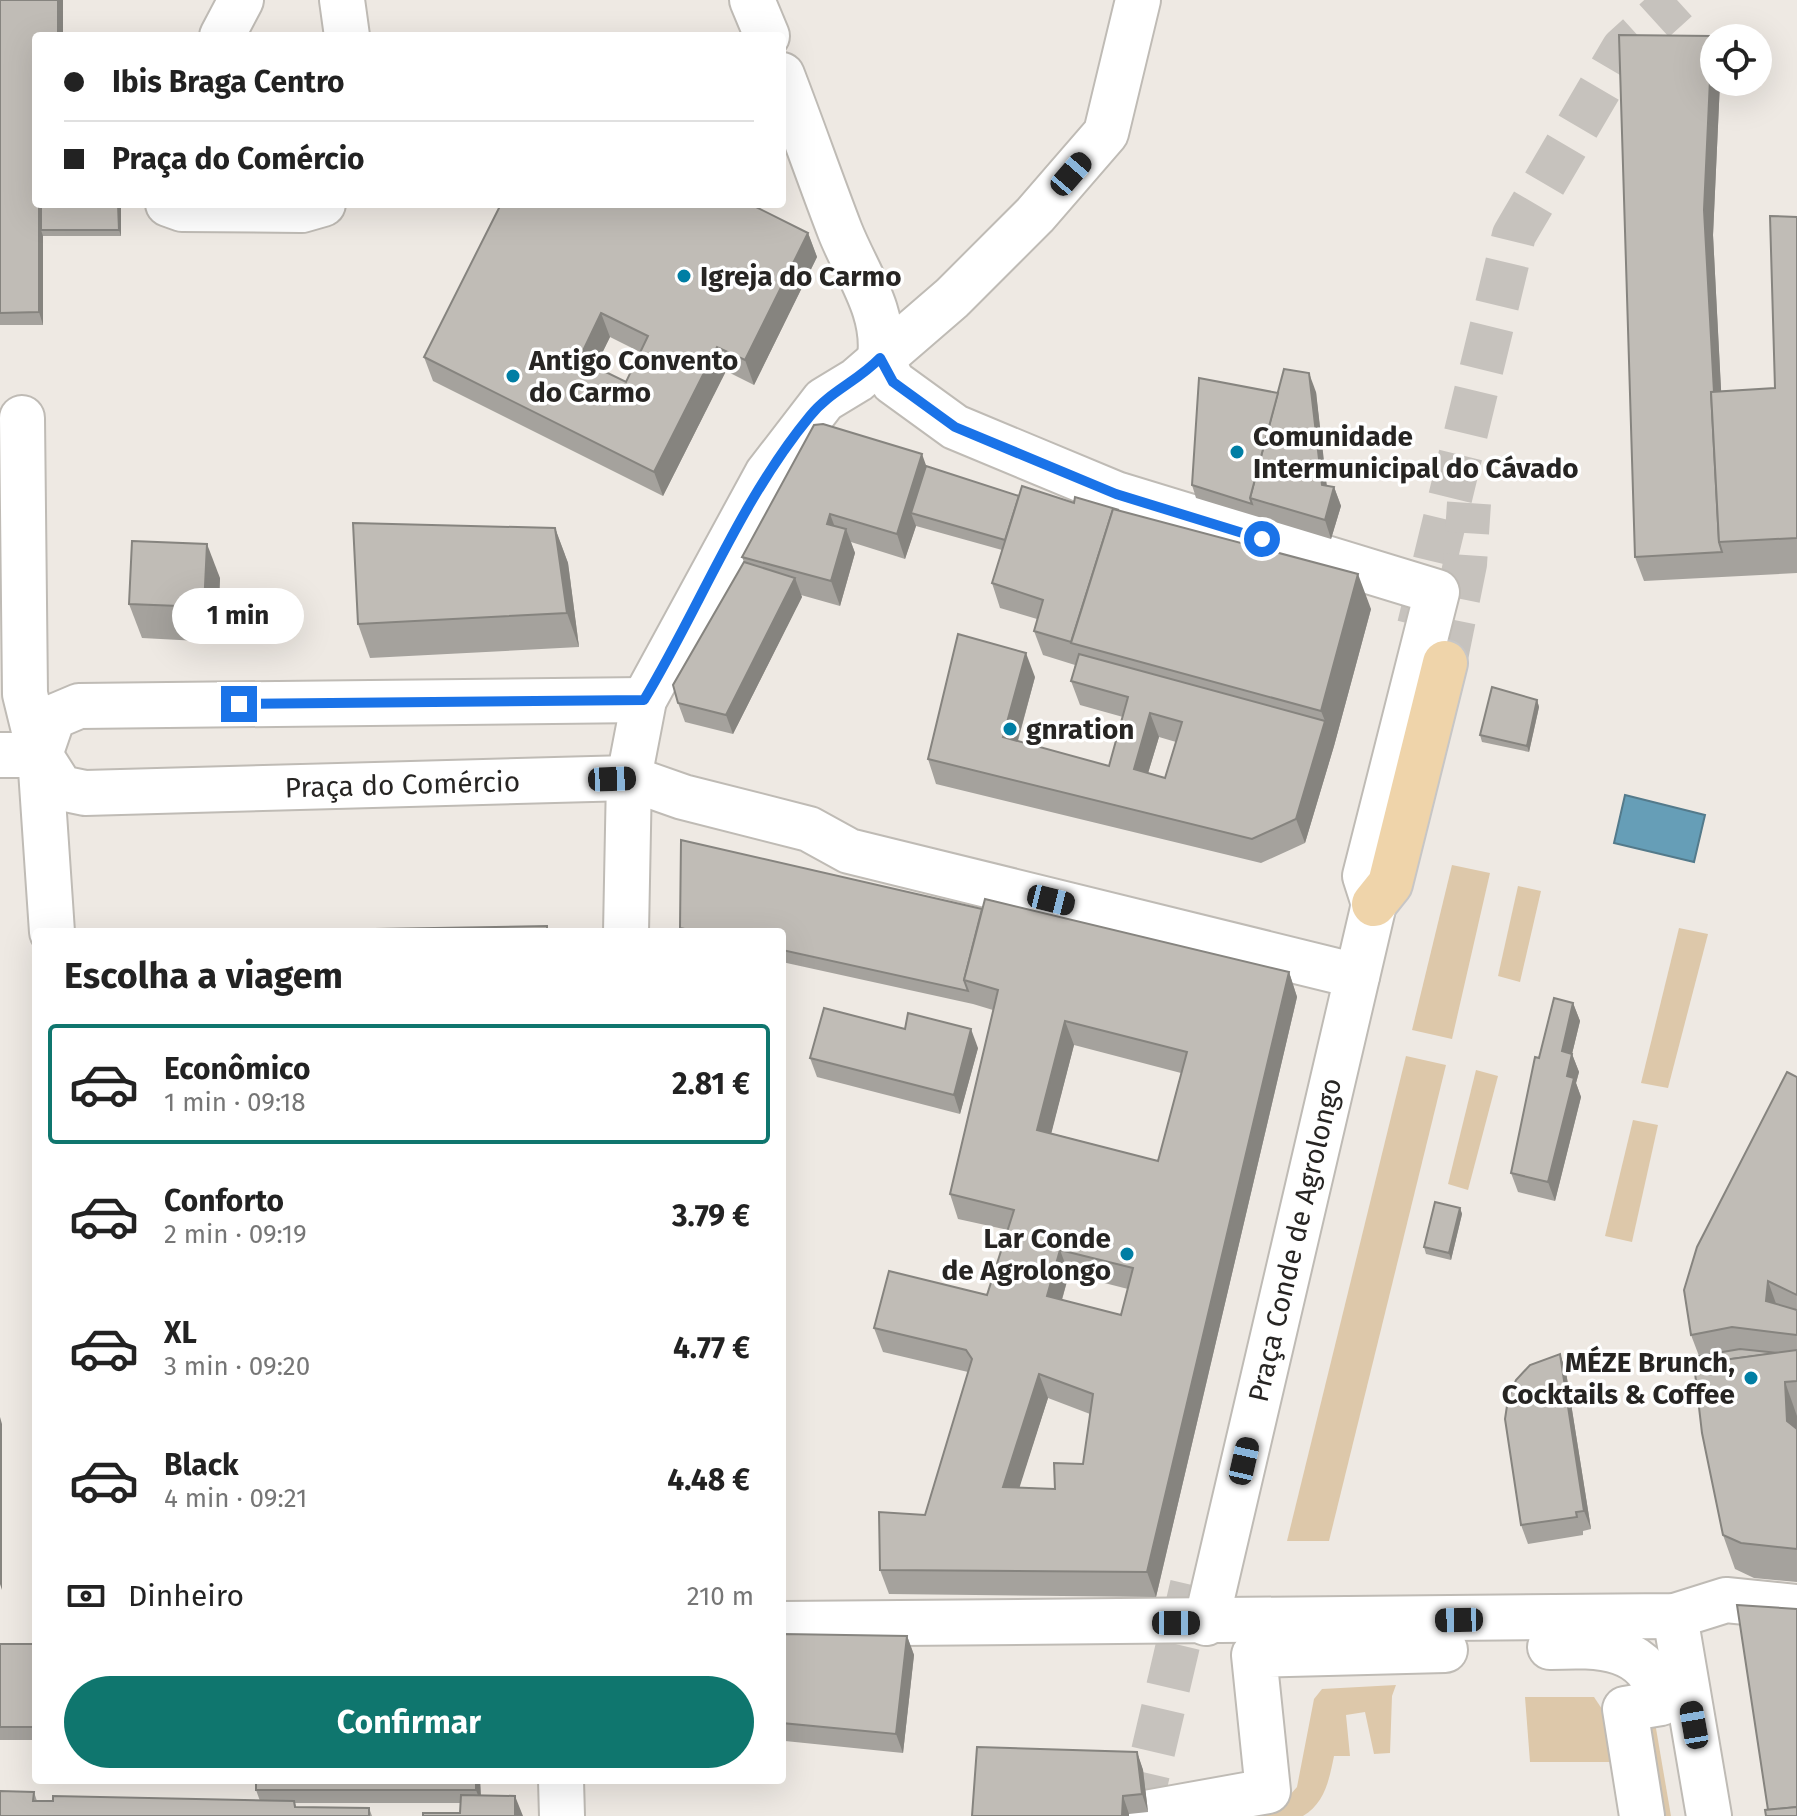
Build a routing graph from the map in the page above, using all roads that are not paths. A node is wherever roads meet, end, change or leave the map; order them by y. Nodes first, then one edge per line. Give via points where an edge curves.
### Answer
1 (241, 0) edge
2 (342, 0) edge
3 (752, 0) edge
4 (1138, 0) edge
5 (224, 32) edge
6 (346, 32) edge
7 (765, 32) edge
8 (786, 86) edge
9 (179, 208) edge
10 (309, 208) edge
11 (880, 358) junction
12 (22, 418) dead end
13 (1445, 663) tunnel mouth
14 (644, 700) junction
15 (20, 755) edge
16 (629, 778) junction
17 (1374, 904) junction
18 (51, 928) edge
19 (626, 928) edge
20 (1357, 976) junction
21 (1797, 1607) edge
22 (1675, 1616) junction
23 (1206, 1623) junction
24 (786, 1624) edge
25 (561, 1784) edge
26 (562, 1816) edge
27 (1129, 1816) edge
28 (1642, 1816) edge
29 (1709, 1816) edge

1 - 5 street
2 - 6 street
3 - 7 street
4 - 11 street via 1106,133 1035,215 952,298
8 - 11 street via 879,320
9 - 10 street
11 - 14 street via 824,400 767,474
11 - 17 street via 893,382 955,427 1116,494 1437,592 1365,876
12 - 15 street via 25,694
13 - 17 main road via 1390,884
14 - 15 street via 79,706 53,717
14 - 16 street
15 - 16 street, Praça do Comércio via 61,788 85,793
15 - 18 street
16 - 19 street
16 - 20 street via 809,829 849,851
17 - 20 street, Praça Conde de Agrolongo
20 - 23 street, Praça Conde de Agrolongo
21 - 22 street via 1726,1600
22 - 23 street
22 - 29 street
23 - 24 street
25 - 26 street
27 - 28 street via 1268,1791 1254,1655 1582,1646 1614,1648 1641,1664 1657,1684 1661,1703 1625,1709

